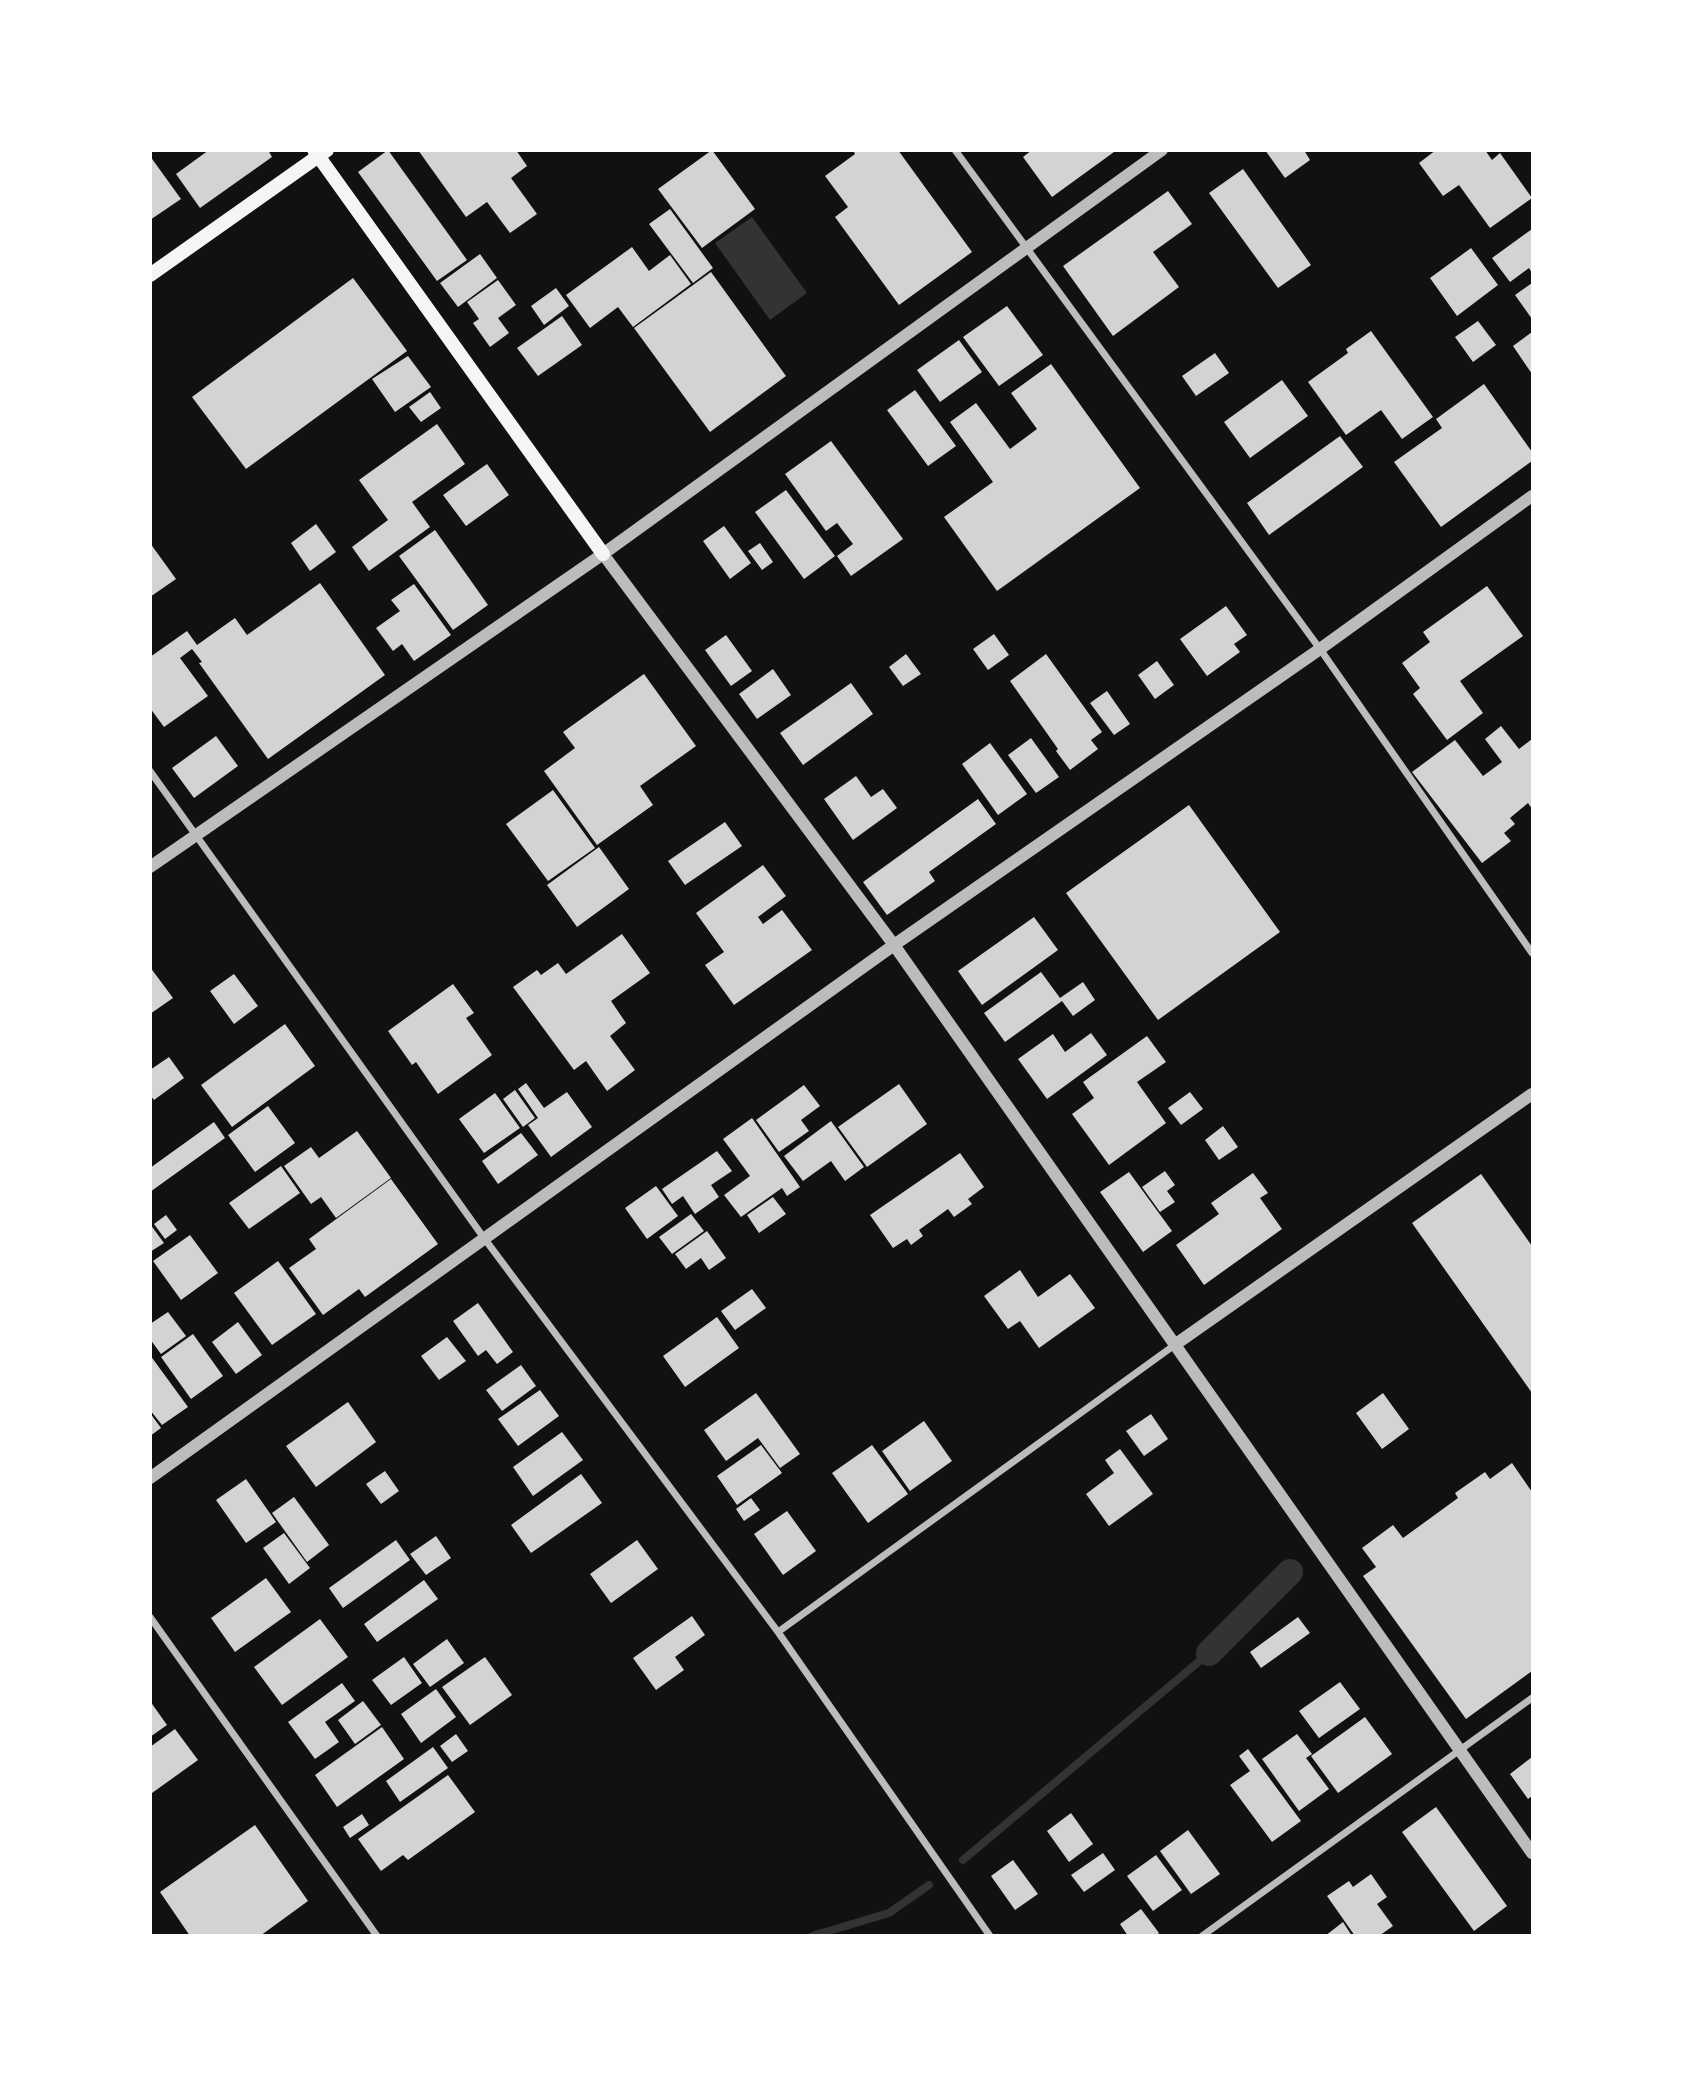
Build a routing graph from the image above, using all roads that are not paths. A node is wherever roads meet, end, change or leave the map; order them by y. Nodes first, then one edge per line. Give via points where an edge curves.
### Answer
1 (955, 150) edge
2 (1162, 150) edge
3 (320, 152) edge
4 (1026, 247) junction
5 (150, 275) edge
6 (1532, 496) edge
7 (603, 554) junction
8 (1320, 649) junction
9 (150, 771) edge
10 (195, 834) junction
11 (150, 867) edge
12 (894, 945) junction
13 (1532, 953) edge
14 (1532, 1094) edge
15 (484, 1238) junction
16 (1176, 1344) junction
17 (150, 1478) edge
18 (150, 1617) edge
19 (778, 1632) junction
20 (1532, 1698) edge
21 (1460, 1752) junction
22 (1532, 1853) edge
23 (377, 1936) edge
24 (990, 1936) edge
25 (1202, 1936) edge

1 - 4 street
2 - 4 street
3 - 5 main road
3 - 7 main road
4 - 7 street
4 - 8 street
6 - 8 street
7 - 10 street
7 - 12 street
8 - 12 street
8 - 13 street
9 - 10 street
10 - 11 street
10 - 15 street
12 - 15 street
12 - 16 street
14 - 16 street
15 - 17 street
15 - 19 street
16 - 19 street
16 - 21 street
18 - 23 street
19 - 24 street
20 - 21 street
21 - 22 street
21 - 25 street

